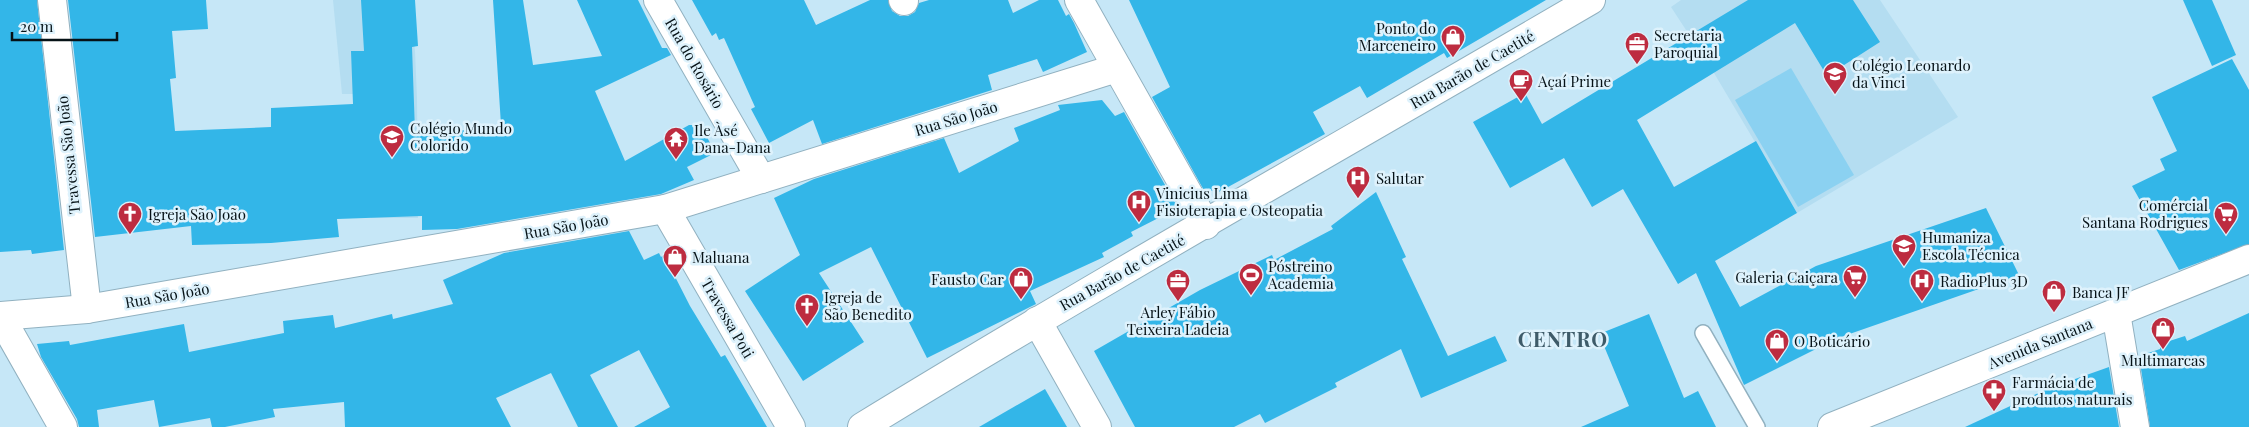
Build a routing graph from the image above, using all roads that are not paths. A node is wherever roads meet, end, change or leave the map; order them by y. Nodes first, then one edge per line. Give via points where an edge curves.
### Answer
1 (52, 0) edge
2 (658, 0) edge
3 (1079, 0) edge
4 (1591, 0) edge
5 (1117, 68) junction
6 (761, 179) junction
7 (665, 209) junction
8 (1206, 225) junction
9 (2249, 259) edge
10 (87, 309) junction
11 (2116, 313) junction
12 (0, 316) edge
13 (1037, 320) junction
14 (1703, 333) dead end
15 (63, 427) edge
16 (791, 427) edge
17 (862, 427) edge
18 (1097, 427) edge
19 (1757, 427) edge
20 (1832, 427) edge
21 (2134, 427) edge

1 - 10 street, Travessa São João
2 - 6 street, Rua do Rosário
3 - 5 street
4 - 8 street, Rua Barão de Caetité
5 - 6 street, Rua São João
5 - 8 street
6 - 7 street, Rua São João
7 - 10 street, Rua São João
7 - 16 street, Travessa Poti
8 - 13 street, Rua Barão de Caetité
9 - 11 street, Avenida Santana
10 - 12 street, Rua São João
11 - 20 street, Avenida Santana
11 - 21 street
12 - 15 street
13 - 17 street, Rua Barão de Caetité
13 - 18 street
14 - 19 lane

